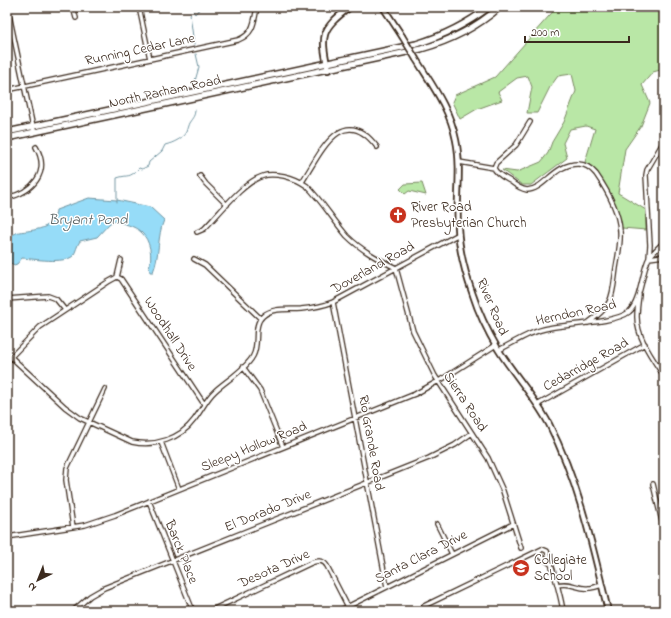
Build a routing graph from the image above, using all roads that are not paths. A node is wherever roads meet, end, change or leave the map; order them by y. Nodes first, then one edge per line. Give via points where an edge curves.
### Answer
1 (73, 7) edge
2 (139, 7) edge
3 (257, 7) edge
4 (350, 7) edge
5 (383, 7) edge
6 (489, 7) edge
7 (500, 7) edge
8 (8, 10) dead end
9 (76, 18) dead end
10 (150, 59) junction
11 (327, 63) junction
12 (328, 70) junction
13 (25, 86) junction
14 (7, 90) edge
15 (530, 122) dead end
16 (33, 126) junction
17 (7, 132) edge
18 (34, 132) junction
19 (7, 138) edge
20 (664, 140) edge
21 (377, 147) dead end
22 (36, 148) dead end
23 (459, 162) junction
24 (494, 168) junction
25 (200, 176) dead end
26 (302, 182) junction
27 (7, 198) edge
28 (227, 204) junction
29 (197, 232) dead end
30 (459, 234) junction
31 (664, 242) edge
32 (664, 256) edge
33 (649, 258) junction
34 (194, 259) dead end
35 (121, 260) dead end
36 (396, 268) junction
37 (117, 277) junction
38 (639, 291) junction
39 (7, 299) edge
40 (333, 302) junction
41 (65, 310) junction
42 (260, 318) junction
43 (588, 323) junction
44 (645, 344) junction
45 (496, 345) junction
46 (499, 350) junction
47 (11, 357) junction
48 (7, 361) edge
49 (243, 367) junction
50 (664, 376) edge
51 (438, 382) junction
52 (105, 389) dead end
53 (204, 404) junction
54 (537, 405) junction
55 (355, 418) junction
56 (89, 422) junction
57 (472, 433) junction
58 (161, 442) junction
59 (283, 447) junction
60 (367, 482) junction
61 (653, 484) dead end
62 (179, 489) junction
63 (149, 501) junction
64 (437, 524) dead end
65 (513, 524) junction
66 (73, 527) junction
67 (664, 530) edge
68 (7, 537) edge
69 (521, 548) dead end
70 (542, 549) junction
71 (452, 554) junction
72 (172, 561) junction
73 (551, 564) junction
74 (557, 585) junction
75 (602, 585) junction
76 (387, 587) junction
77 (348, 607) junction
78 (73, 611) edge
79 (193, 611) edge
80 (210, 611) edge
81 (339, 611) edge
82 (424, 611) edge
83 (563, 611) edge
84 (608, 611) edge

1 - 9 street
2 - 10 street
3 - 10 street, Running Cedar Lane via 251,31 243,38
4 - 11 main road via 324,34 323,45
5 - 23 main road, River Road, bridge via 449,116
6 - 11 highway, North Parham Road via 462,25 428,40
7 - 12 highway, North Parham Road via 472,27 439,43
8 - 13 street
10 - 13 street, Running Cedar Lane
11 - 12 main road
11 - 16 highway, North Parham Road
12 - 18 highway, North Parham Road
13 - 14 street, Running Cedar Lane
13 - 16 street
15 - 24 street via 516,145 496,163
16 - 17 highway, North Parham Road
16 - 18 street
18 - 19 highway, North Parham Road
20 - 33 street via 646,175
21 - 26 street via 363,133 342,130 329,140
22 - 27 street via 41,164 37,179 27,190
23 - 24 street
23 - 30 main road, River Road
24 - 43 street via 497,173 525,190 536,187 556,171 571,164 587,167 600,179 619,223 620,240 612,298
25 - 28 street
26 - 28 street via 279,175 263,176 249,183
26 - 36 street via 354,243
28 - 29 street via 204,229
30 - 36 street, Doverland Road
30 - 45 main road, River Road via 463,260 474,297
31 - 33 street, Herndon Road
32 - 33 street
33 - 38 street, Herndon Road
34 - 42 street via 205,265
35 - 37 street
36 - 40 street, Doverland Road
36 - 51 street, Sierra Road via 412,331
37 - 41 street
37 - 53 street, Woodhall Drive via 121,279
38 - 43 street, Herndon Road via 628,313
38 - 44 street via 638,322
39 - 41 street via 48,296 56,299
40 - 42 street, Doverland Road via 311,308 274,310
40 - 55 street, Rio Grande Road
41 - 47 street via 40,327
42 - 49 street via 255,352
43 - 46 street, Herndon Road via 540,330
44 - 50 street
44 - 54 street, Cedarridge Road
45 - 46 main road, River Road
45 - 51 street, Sleepy Hollow Road
46 - 54 main road, River Road
47 - 48 street
47 - 56 street via 65,407
49 - 53 street
49 - 59 street via 260,390
51 - 55 street, Sleepy Hollow Road
51 - 57 street, Sierra Road
52 - 56 street
53 - 58 street via 188,427
54 - 75 main road, River Road via 556,438 569,471 587,525
55 - 59 street, Sleepy Hollow Road
55 - 60 street, Rio Grande Road
56 - 58 street via 132,442
56 - 66 street via 66,473
57 - 60 street, El Dorado Drive via 440,454
57 - 65 street, Sierra Road via 492,466
58 - 62 street
59 - 62 street, Sleepy Hollow Road
60 - 72 street, El Dorado Drive
60 - 76 street, Rio Grande Road
61 - 67 street
62 - 63 street, Sleepy Hollow Road
63 - 66 street, Sleepy Hollow Road via 95,522
63 - 72 street, Barck Place
64 - 71 street
65 - 69 street, Sierra Road
65 - 71 street, Santa Clara Drive
66 - 68 street, Sleepy Hollow Road
70 - 73 street via 547,550
70 - 73 street via 539,552 540,557
70 - 82 street via 424,606
71 - 76 street, Santa Clara Drive
72 - 78 street, El Dorado Drive via 104,588
72 - 79 street, Barck Place
73 - 74 street
74 - 75 street via 571,584 588,589
74 - 83 street
75 - 84 main road, River Road
76 - 77 street, Santa Clara Drive
77 - 80 street, Desota Drive via 326,564 319,561
77 - 81 street, Santa Clara Drive

